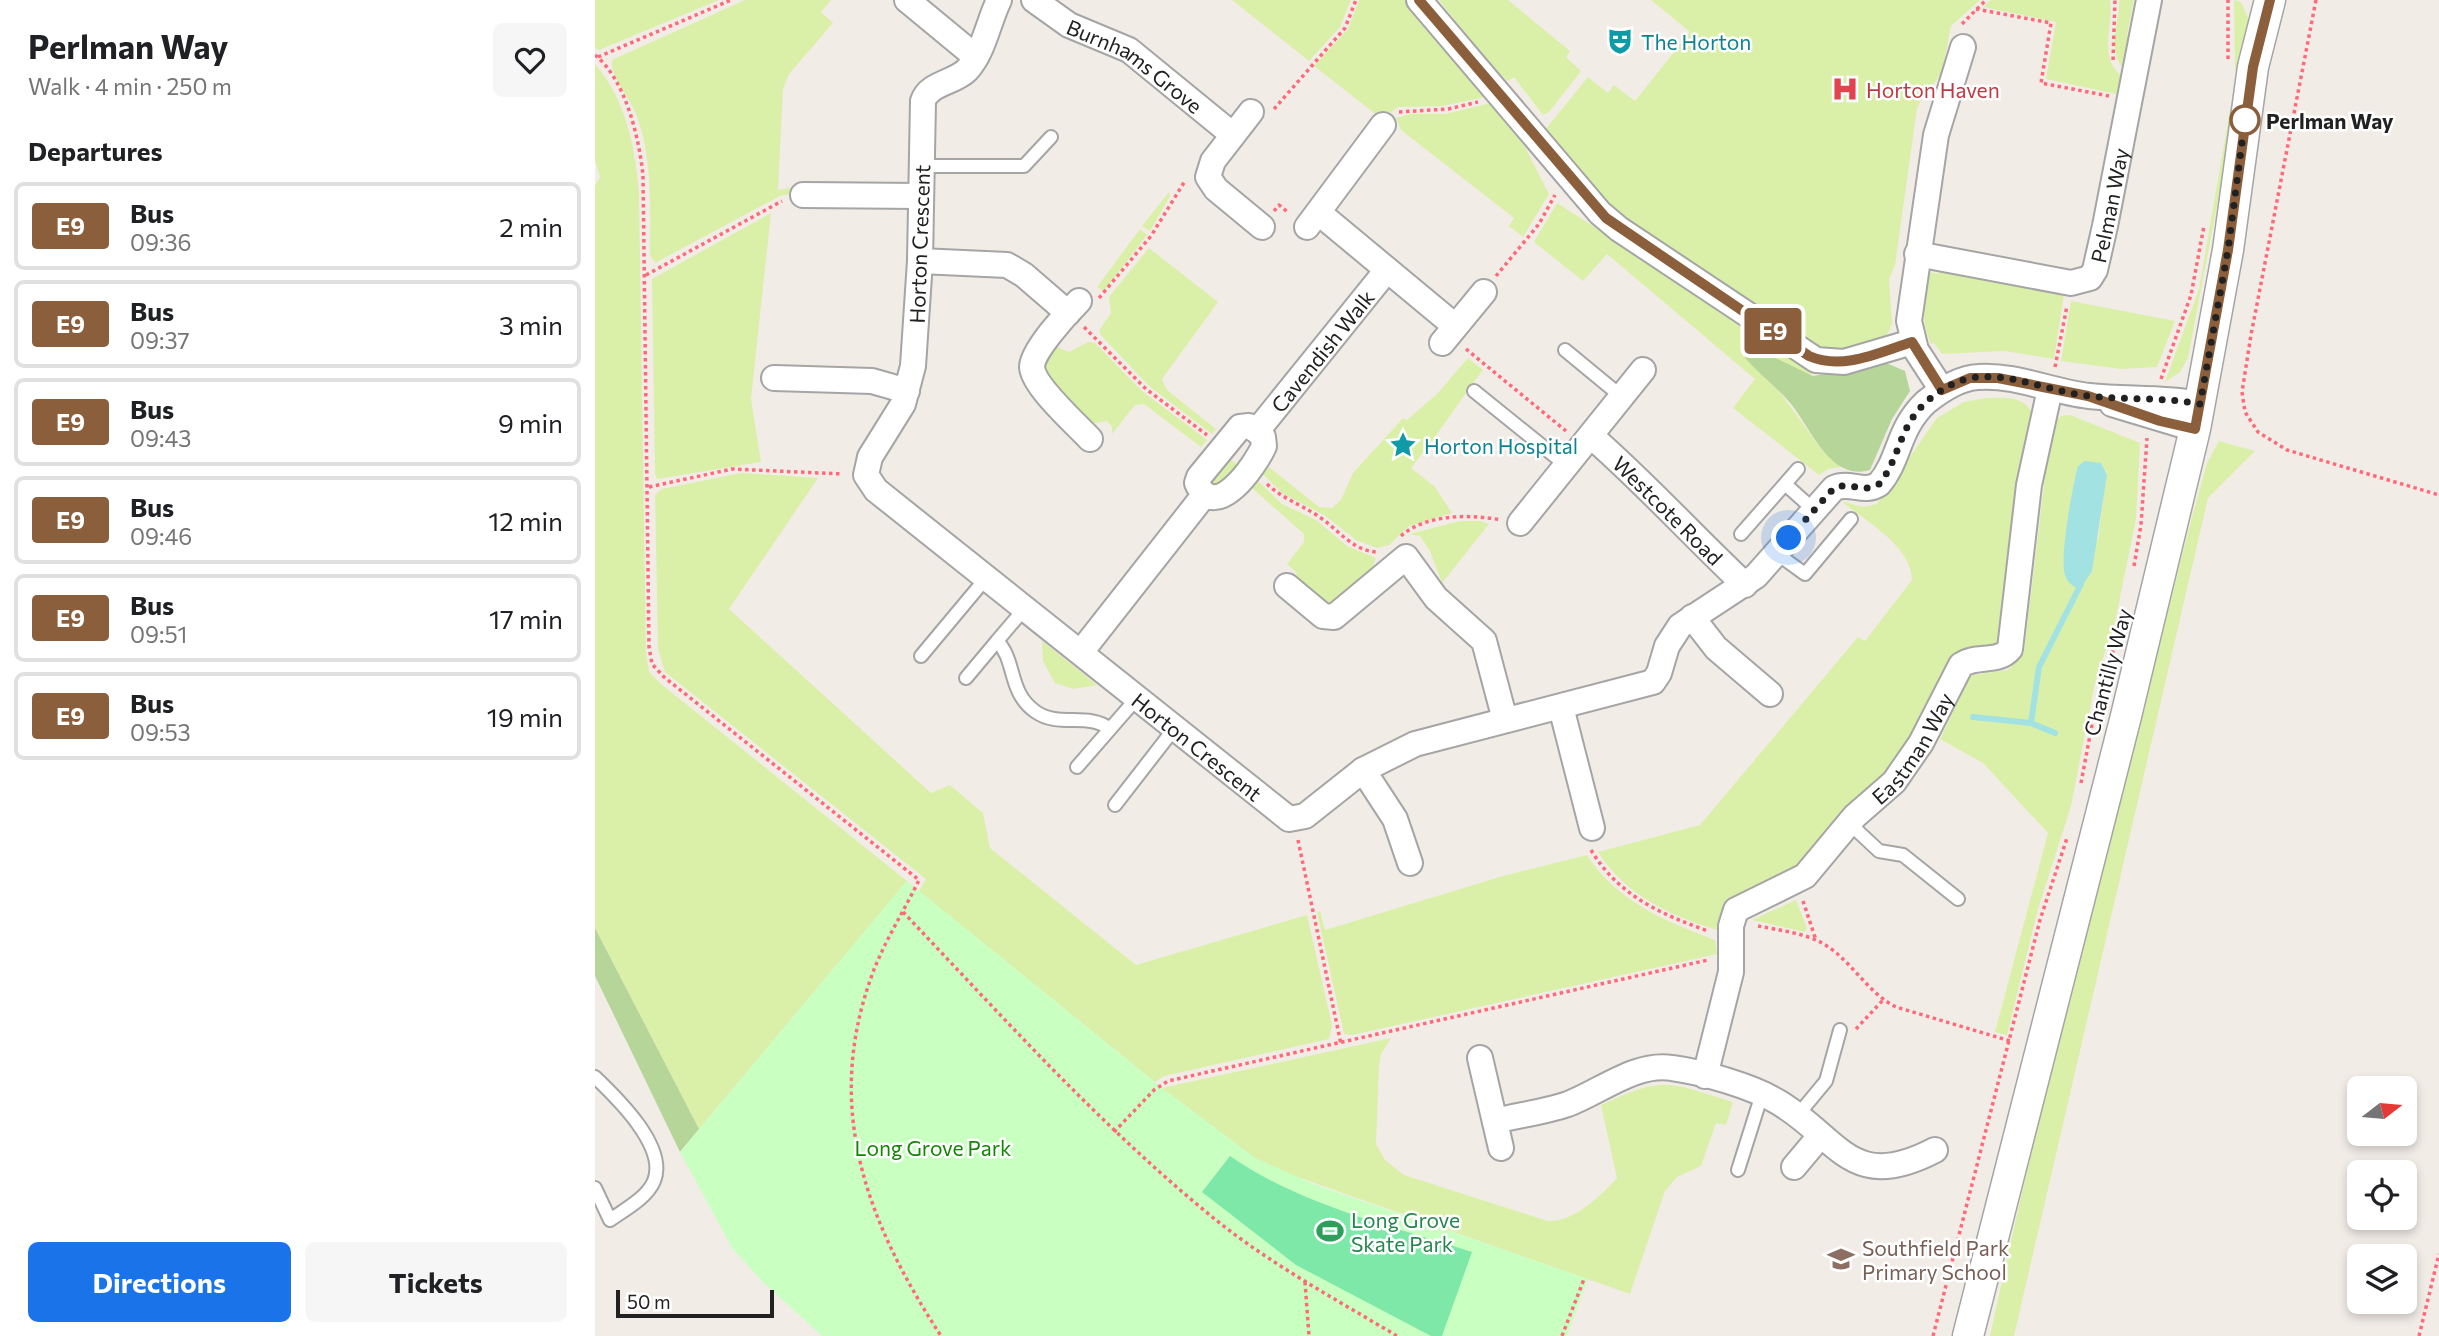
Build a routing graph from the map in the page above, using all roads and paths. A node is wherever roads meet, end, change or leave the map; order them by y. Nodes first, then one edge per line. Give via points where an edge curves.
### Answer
1 (731, 0) edge
2 (907, 0) edge
3 (999, 0) edge
4 (1034, 0) edge
5 (1356, 0) edge
6 (1419, 0) edge
7 (1986, 0) edge
8 (2149, 0) edge
9 (2228, 0) edge
10 (2271, 0) edge
11 (2315, 0) edge
12 (1976, 9) junction
13 (1963, 47) joint
14 (596, 56) edge
15 (976, 57) junction
16 (2228, 61) dead end
17 (1499, 94) junction
18 (2130, 99) junction
19 (1251, 112) joint
20 (1383, 125) joint
21 (1233, 135) junction
22 (1051, 137) dead end
23 (921, 166) junction
24 (1572, 178) junction
25 (1186, 179) dead end
26 (803, 195) joint
27 (921, 196) junction
28 (2204, 225) dead end
29 (1262, 227) dead end
30 (1917, 254) junction
31 (920, 261) junction
32 (1387, 270) junction
33 (646, 275) junction
34 (2071, 283) junction
35 (1484, 292) joint
36 (1073, 307) junction
37 (1449, 335) junction
38 (1912, 342) junction
39 (1565, 350) dead end
40 (1643, 370) dead end
41 (774, 378) dead end
42 (2050, 389) junction
43 (1942, 390) junction
44 (907, 391) junction
45 (1474, 391) dead end
46 (1622, 397) junction
47 (2154, 408) junction
48 (2197, 417) junction
49 (1257, 431) junction
50 (1090, 439) dead end
51 (1587, 441) junction
52 (1567, 466) junction
53 (1798, 469) dead end
54 (866, 475) junction
55 (1784, 484) junction
56 (649, 487) junction
57 (1205, 494) junction
58 (2439, 495) edge
59 (1814, 509) junction
60 (1851, 519) dead end
61 (1520, 523) dead end
62 (1741, 534) dead end
63 (1776, 553) junction
64 (986, 577) junction
65 (2132, 577) dead end
66 (1745, 585) junction
67 (1287, 586) dead end
68 (1025, 608) junction
69 (1692, 617) junction
70 (2119, 631) dead end
71 (997, 641) junction
72 (1081, 652) junction
73 (921, 656) dead end
74 (966, 678) dead end
75 (1770, 694) dead end
76 (1136, 698) junction
77 (1561, 707) junction
78 (1505, 720) junction
79 (1110, 729) junction
80 (1174, 729) junction
81 (1077, 767) dead end
82 (1363, 770) junction
83 (2080, 788) dead end
84 (1115, 805) dead end
85 (1294, 820) junction
86 (1849, 823) junction
87 (1592, 828) joint
88 (2068, 834) dead end
89 (1410, 863) dead end
90 (1796, 882) junction
91 (1958, 899) dead end
92 (903, 912) junction
93 (1731, 936) junction
94 (1816, 940) junction
95 (1883, 1000) junction
96 (1840, 1030) joint
97 (2010, 1041) junction
98 (1341, 1044) junction
99 (1481, 1058) dead end
100 (1706, 1076) junction
101 (595, 1077) edge
102 (1762, 1094) junction
103 (1797, 1116) junction
104 (1495, 1121) junction
105 (1114, 1132) junction
106 (1820, 1136) junction
107 (1501, 1148) dead end
108 (1935, 1150) dead end
109 (1794, 1167) dead end
110 (1738, 1170) dead end
111 (595, 1188) edge
112 (2439, 1254) edge
113 (1584, 1279) dead end
114 (1305, 1281) junction
115 (941, 1336) edge
116 (1309, 1336) edge
117 (1397, 1336) edge
118 (1562, 1336) edge
119 (1933, 1336) edge
120 (1968, 1336) edge
121 (2419, 1336) edge

1 - 14 path
2 - 15 street
3 - 15 street, Horton Crescent
4 - 21 street, Burnhams Grove via 1069,25 1134,54
5 - 19 path via 1345,28 1263,122
6 - 17 street
7 - 12 path
8 - 18 street, Pelman Way
9 - 16 path
10 - 48 street, Chantilly Way via 2253,67 2228,250
11 - 58 path via 2251,335 2242,392 2245,412 2258,432 2287,450
12 - 13 path via 1962,24
12 - 18 path via 2051,23 2041,83
13 - 30 street via 1936,135
14 - 33 path via 625,102 640,145
15 - 23 street, Horton Crescent via 961,75 925,96
17 - 20 path via 1454,108 1396,113
17 - 24 street
18 - 34 street, Pelman Way via 2095,270 2086,281
19 - 21 street
20 - 32 street, Cavendish Walk via 1313,220
21 - 29 street via 1210,166 1209,180
22 - 23 lane via 1024,166
23 - 27 street, Horton Crescent
24 - 35 path
24 - 38 street via 1612,224 1809,356 1829,363 1845,362
25 - 36 path via 1151,236 1108,290
26 - 27 street
26 - 33 path via 782,201
27 - 31 street, Horton Crescent
28 - 47 path via 2190,295
30 - 34 street, Pelman Way
30 - 38 street via 1909,321
31 - 36 street via 1007,265
31 - 44 street, Horton Crescent via 916,344
32 - 37 street, Cavendish Walk
32 - 49 street, Cavendish Walk
33 - 56 path
34 - 42 path
35 - 37 street
36 - 50 street via 1035,355 1032,367 1039,384
37 - 51 path
38 - 43 street
39 - 46 lane
40 - 46 street
41 - 44 street via 872,381
42 - 43 street via 1981,377
42 - 47 street
42 - 86 street, Eastman Way via 2029,485 2013,645 2000,657 1961,665 1906,766
43 - 59 street via 1909,422 1879,484 1867,489 1838,486
44 - 54 street, Horton Crescent via 895,421 870,457
45 - 52 lane
46 - 51 street
47 - 48 street
47 - 65 path
48 - 120 street, Chantilly Way
49 - 57 street, Cavendish Walk via 1263,446 1249,467 1223,497
49 - 57 street, Cavendish Walk via 1240,427 1222,446 1199,477
51 - 52 street
51 - 66 street, Westcote Road via 1648,486 1678,522
52 - 61 street
53 - 55 lane
54 - 56 path via 741,469
54 - 64 street, Horton Crescent via 876,490
55 - 59 lane
55 - 62 lane
56 - 92 path via 652,664 919,880
57 - 72 street
59 - 63 street
60 - 63 lane via 1805,574
63 - 66 street
64 - 68 street, Horton Crescent
64 - 73 lane
66 - 69 street
67 - 78 street via 1319,613 1334,617 1412,552 1436,598 1484,641
68 - 71 lane
68 - 72 street, Horton Crescent
69 - 75 street via 1716,648
69 - 77 street via 1671,638 1653,682
70 - 83 path, Chantilly Way via 2094,714
71 - 74 lane
71 - 79 lane via 1017,691 1033,709 1055,720 1094,721
72 - 76 street, Horton Crescent
76 - 79 lane
76 - 80 street, Horton Crescent
77 - 78 street
77 - 87 street
78 - 82 street via 1415,744
79 - 81 lane
80 - 84 lane
80 - 85 street, Horton Crescent via 1277,812
82 - 85 street via 1309,814
82 - 89 street via 1395,819
85 - 98 path
86 - 90 street, Eastman Way via 1813,869
86 - 91 lane via 1879,851 1903,855
87 - 93 path via 1581,831 1605,871 1628,894 1689,924
88 - 97 path via 2040,920
90 - 93 street, Eastman Way via 1743,905
90 - 94 path
92 - 105 path
92 - 115 path via 875,967 860,1016 851,1063 852,1122 861,1174 875,1215
93 - 94 path
93 - 98 path
93 - 100 street via 1730,978
94 - 95 path via 1851,966
95 - 96 path via 1857,1028
95 - 97 path
96 - 103 lane via 1823,1087
97 - 119 path
98 - 105 path via 1168,1081
99 - 104 street
100 - 102 street
100 - 104 street via 1650,1068 1561,1106
101 - 111 lane via 645,1132 656,1162 654,1181 610,1220
102 - 103 street
102 - 110 lane
103 - 106 street
104 - 107 street
105 - 114 path via 1207,1213
106 - 108 street via 1852,1159 1878,1166 1902,1166
106 - 109 street
112 - 121 path
113 - 118 path
114 - 116 path
114 - 117 path

